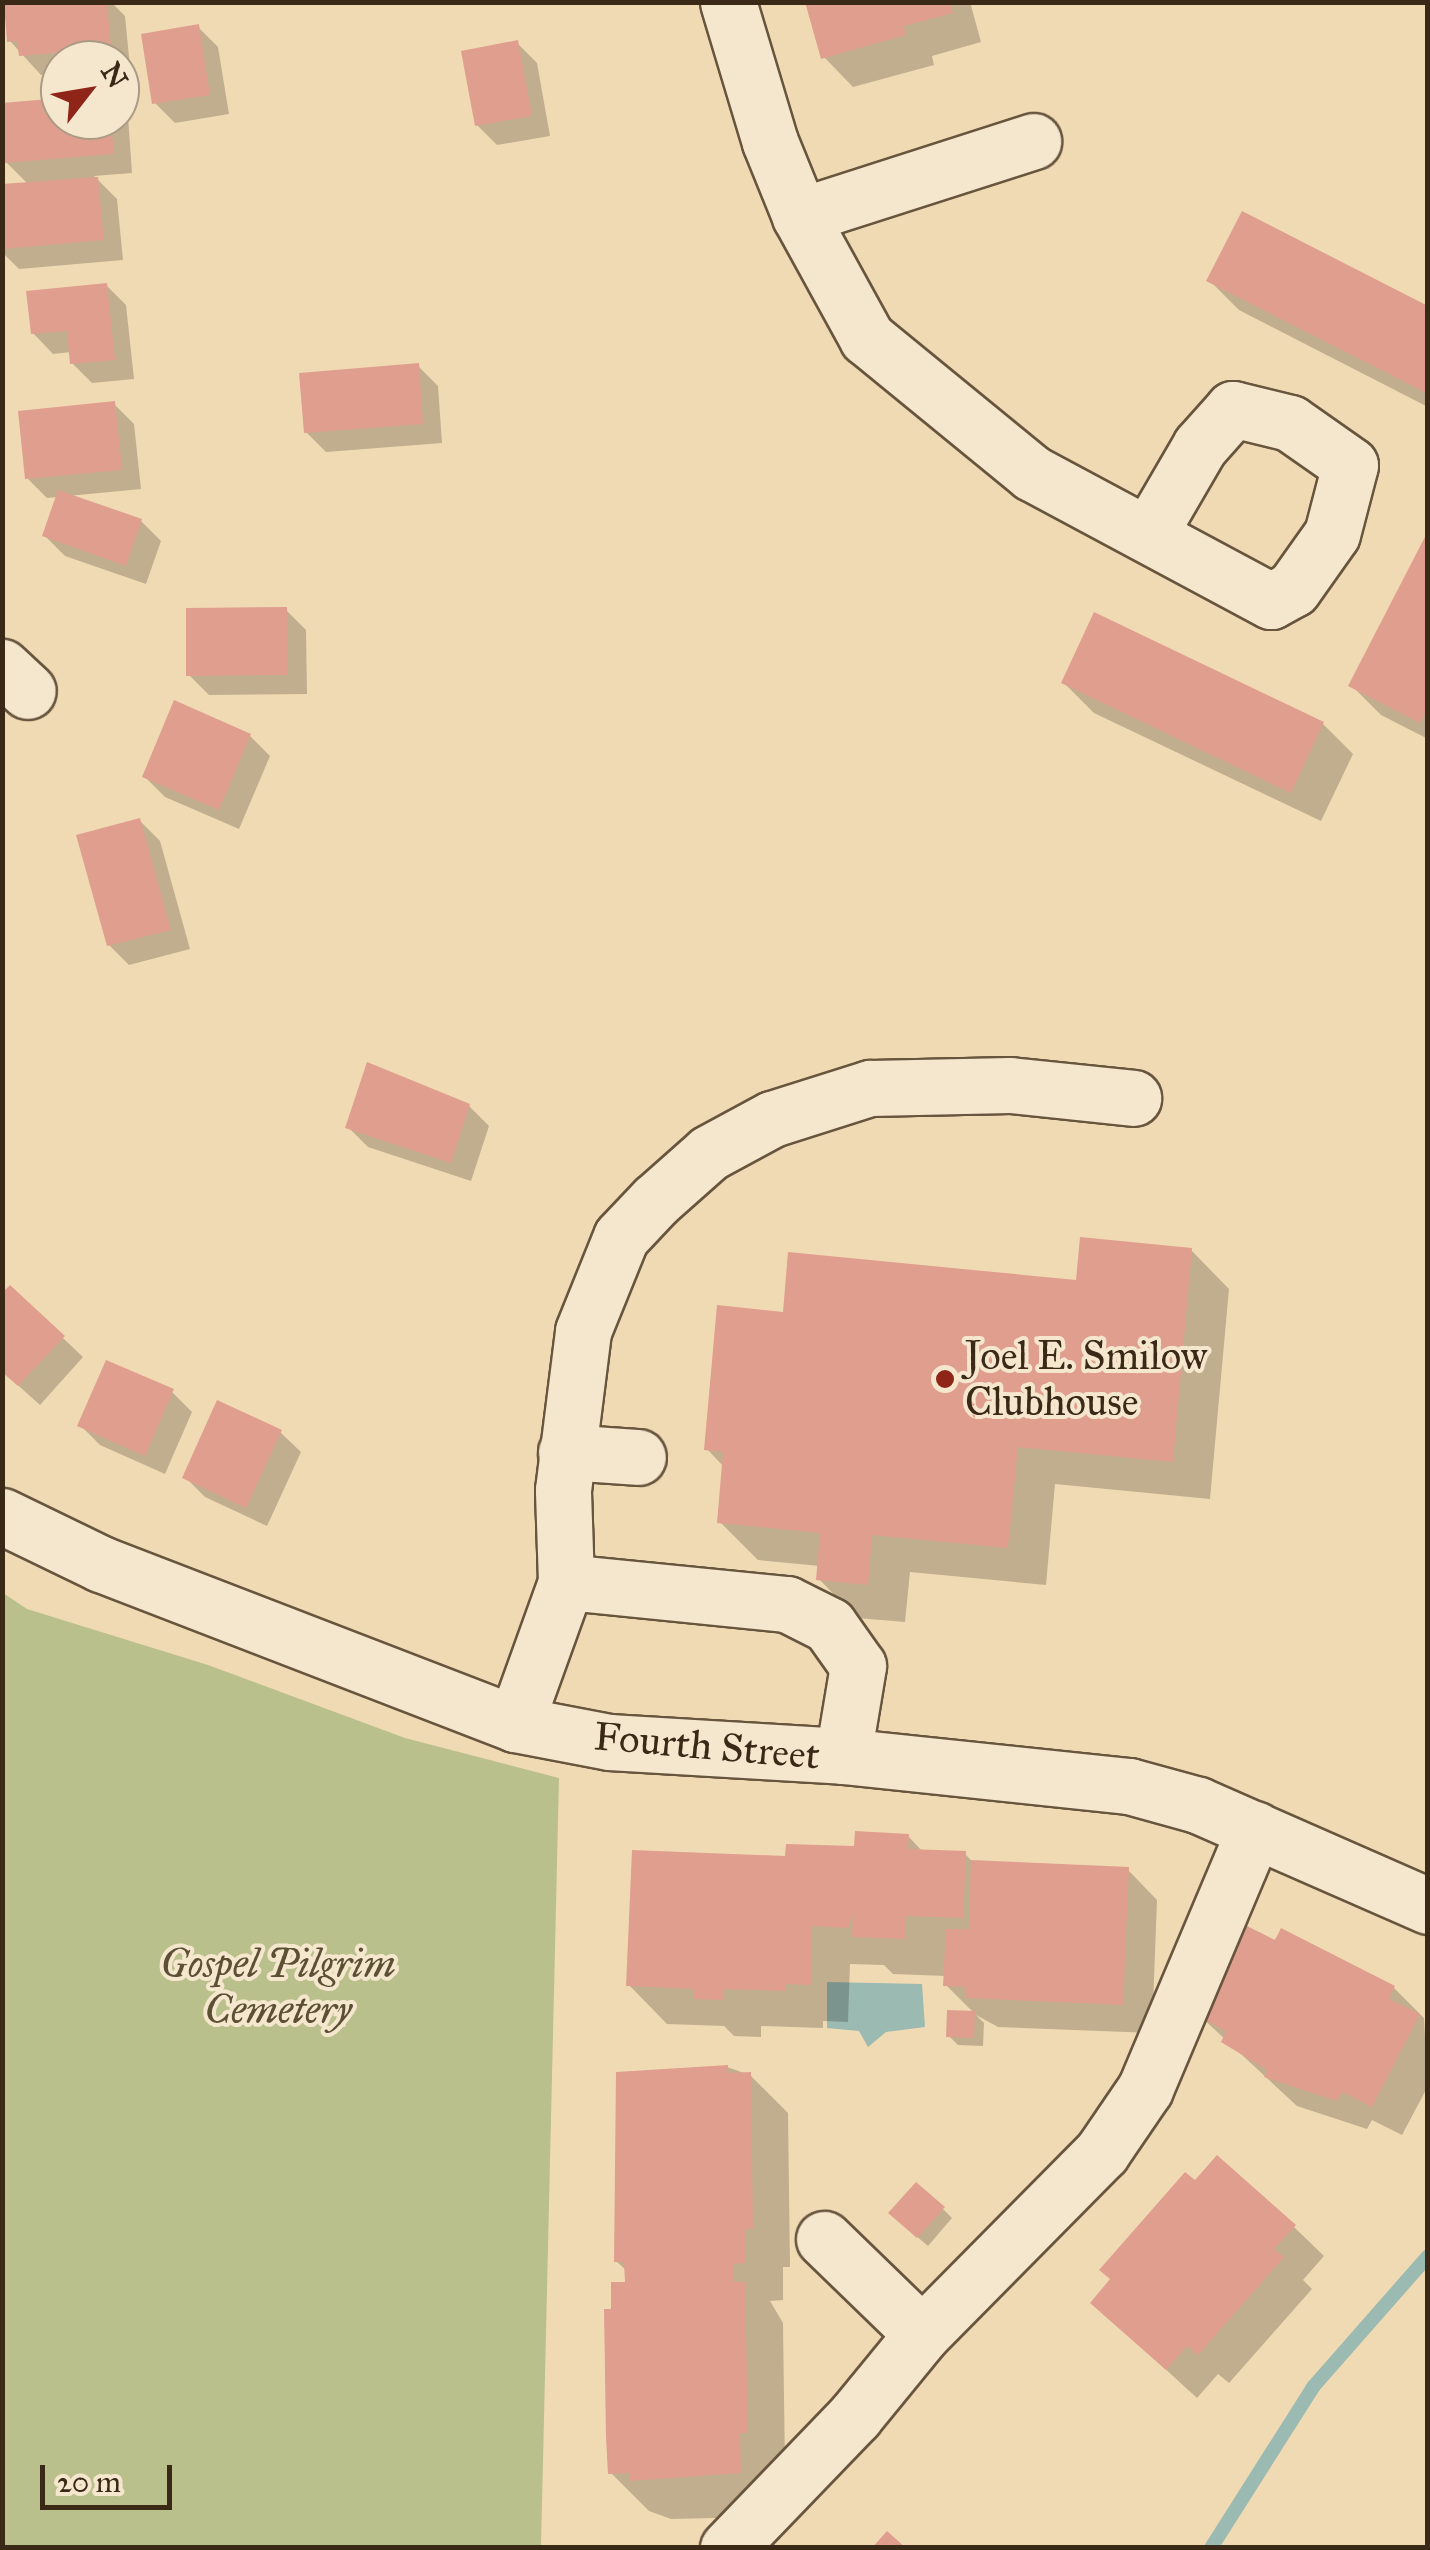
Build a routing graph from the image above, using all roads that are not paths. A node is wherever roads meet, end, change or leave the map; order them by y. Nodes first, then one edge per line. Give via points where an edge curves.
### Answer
1 (728, 2) edge
2 (1033, 141) dead end
3 (800, 216) junction
4 (1150, 532) dead end
5 (1133, 1098) dead end
6 (566, 1452) junction
7 (638, 1457) dead end
8 (2, 1516) edge
9 (566, 1582) junction
10 (516, 1724) junction
11 (842, 1756) junction
12 (1255, 1829) junction
13 (1428, 1906) edge
14 (824, 2239) dead end
15 (922, 2334) junction
16 (728, 2548) edge

1 - 3 street
2 - 3 street
3 - 4 street via 866,338 1032,473
5 - 6 street via 1010,1085 870,1088 772,1119 709,1153 621,1237 598,1282 583,1332
6 - 7 street
6 - 9 street
8 - 10 street, Fourth Street via 101,1564
9 - 10 street
9 - 11 street via 786,1604 830,1625 858,1666
10 - 11 street, Fourth Street via 609,1742
11 - 12 street, Fourth Street via 1129,1786
12 - 13 street, Fourth Street
12 - 15 street via 1145,2089 1102,2152
14 - 15 street
15 - 16 street via 855,2416

